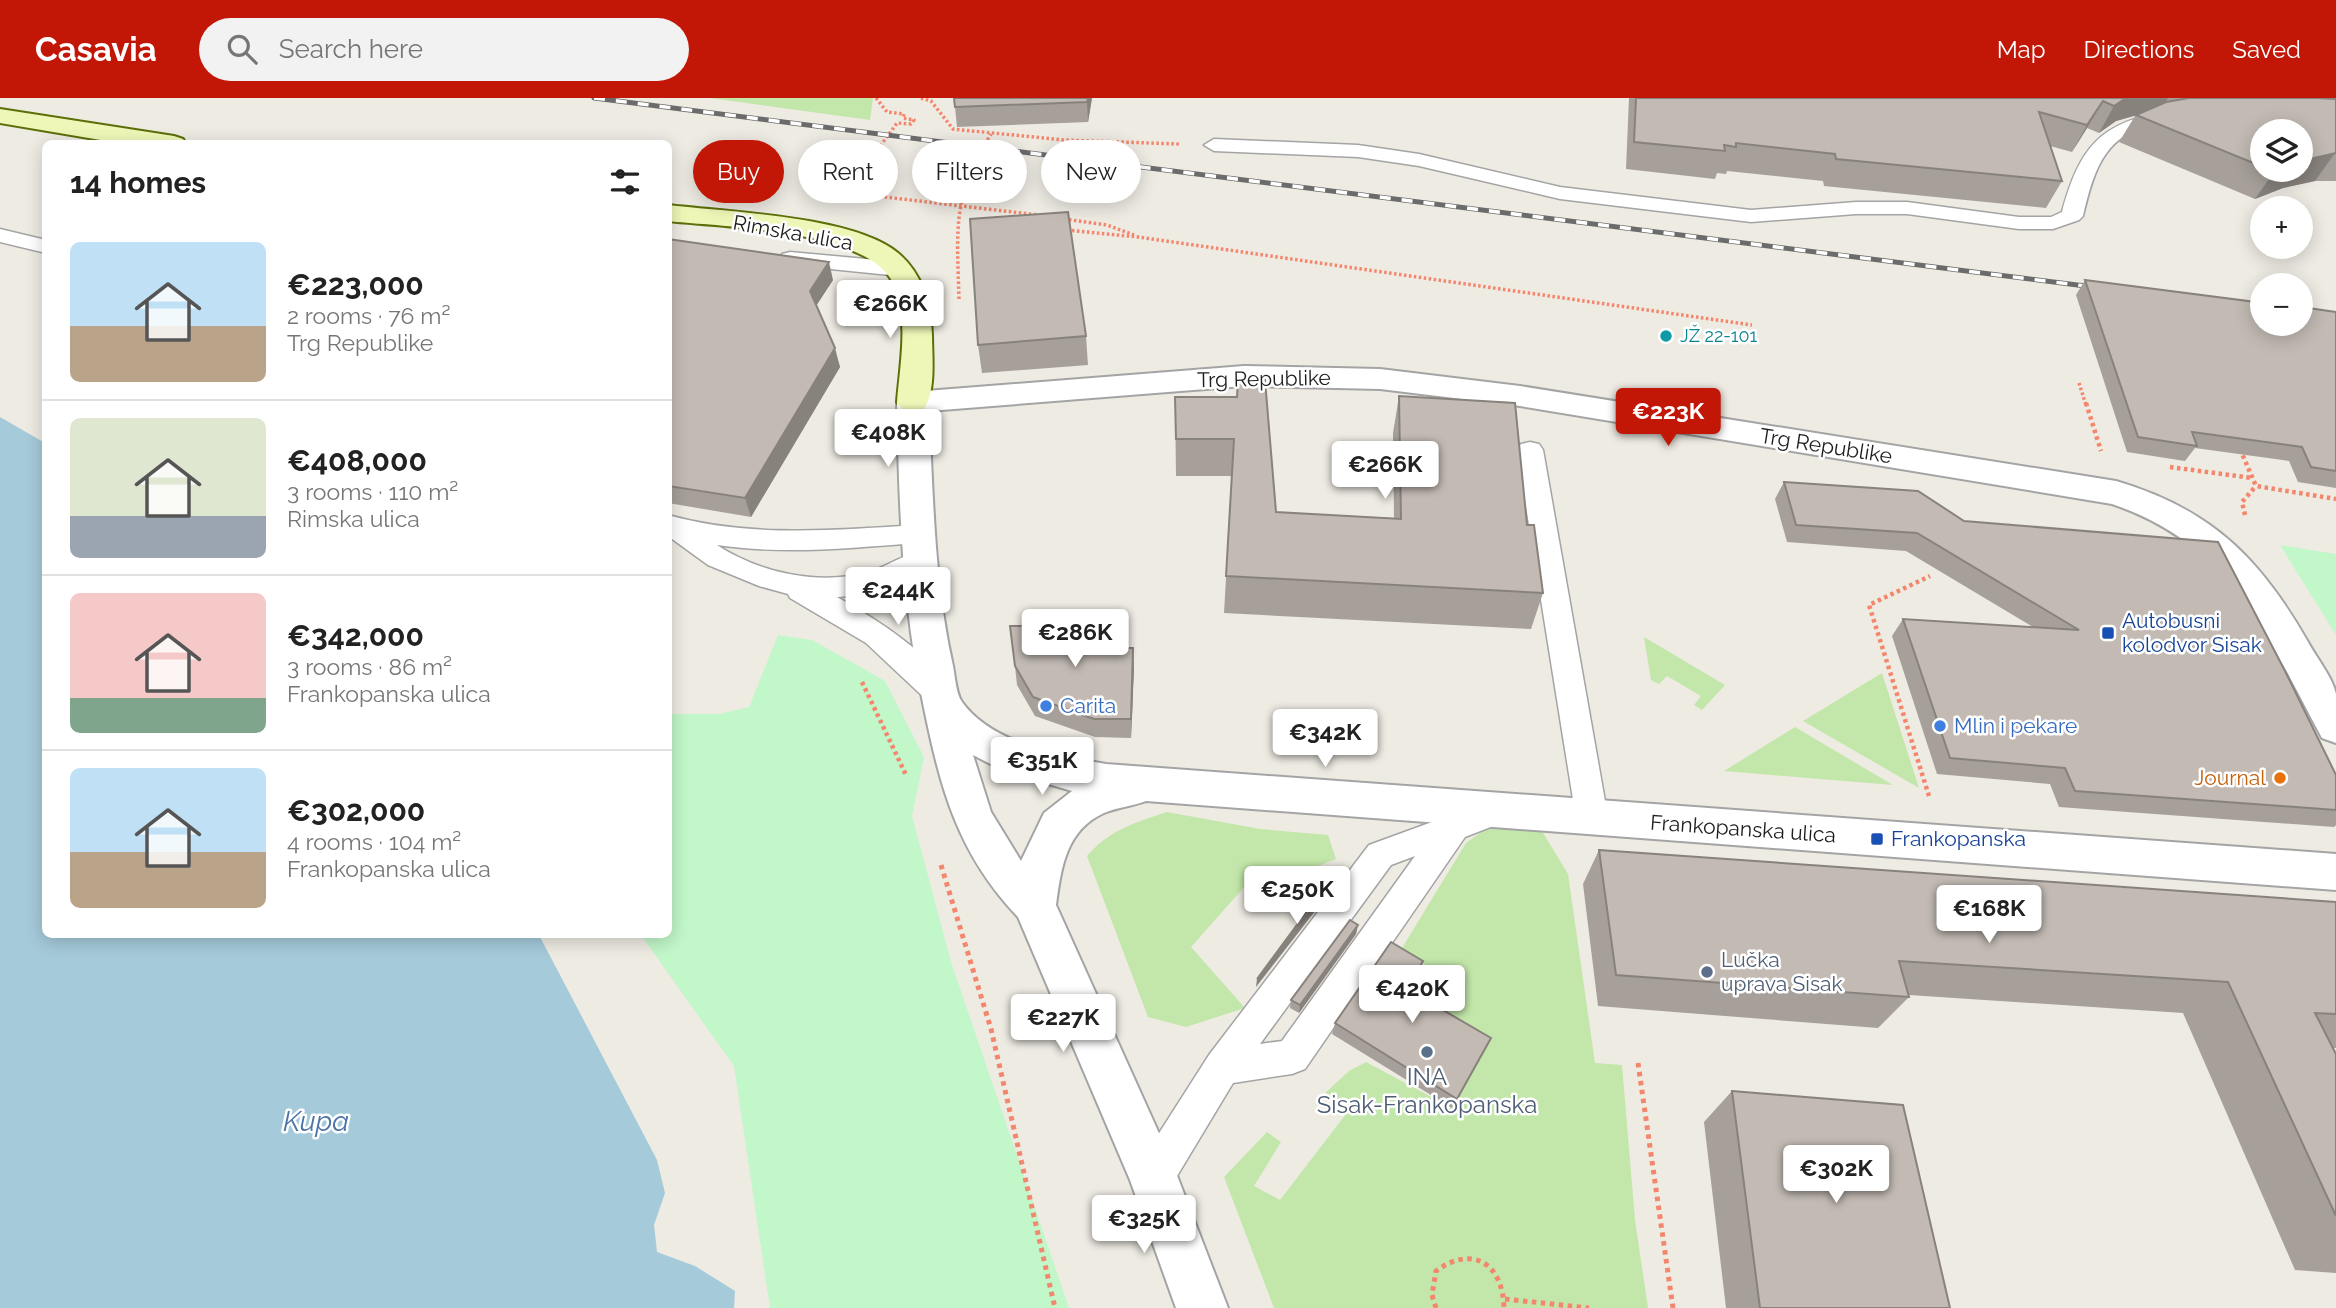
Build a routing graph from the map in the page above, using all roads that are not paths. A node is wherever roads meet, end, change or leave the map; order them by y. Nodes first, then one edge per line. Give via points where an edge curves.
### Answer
1 (0, 116) edge
2 (2182, 117) edge
3 (149, 140) edge
4 (1214, 145) road end
5 (672, 213) edge
6 (0, 235) edge
7 (42, 246) edge
8 (771, 257) edge
9 (899, 269) junction
10 (913, 402) junction
11 (1530, 450) dead end
12 (674, 527) edge
13 (918, 547) junction
14 (787, 585) junction
15 (943, 702) junction
16 (2336, 727) edge
17 (1149, 786) junction
18 (1495, 812) junction
19 (1592, 818) junction
20 (1455, 825) junction
21 (2336, 872) edge
22 (1034, 905) junction
23 (1222, 1067) junction
24 (1154, 1177) junction
25 (1202, 1308) edge

1 - 3 main road
2 - 4 lane via 2157,119 2113,133 2092,154 2072,216 2053,223 1993,221 1907,208 1751,216 1560,193 1419,160 1358,151
5 - 9 main road, Rimska ulica via 853,242 880,253
6 - 7 lane
8 - 9 lane
9 - 10 main road via 914,306
10 - 13 street
10 - 16 street, Trg Republike via 1244,376 1380,379 1520,396 2116,493 2173,517 2231,559 2272,616
11 - 19 lane
12 - 13 lane via 749,540
12 - 14 lane via 752,575
13 - 14 lane via 883,581 857,587
13 - 15 street via 928,638
14 - 15 lane via 838,609 901,652
15 - 17 street, Frankopanska ulica via 971,735 1021,763
15 - 22 street via 958,778 973,818 1010,880
17 - 18 street, Frankopanska ulica
17 - 22 street, Frankopanska ulica via 1108,792 1085,802 1056,826 1039,867
18 - 19 street, Frankopanska ulica
18 - 20 lane
19 - 21 street, Frankopanska ulica
20 - 23 lane via 1380,855
20 - 23 lane via 1292,1057
22 - 24 street
23 - 24 lane
24 - 25 street

